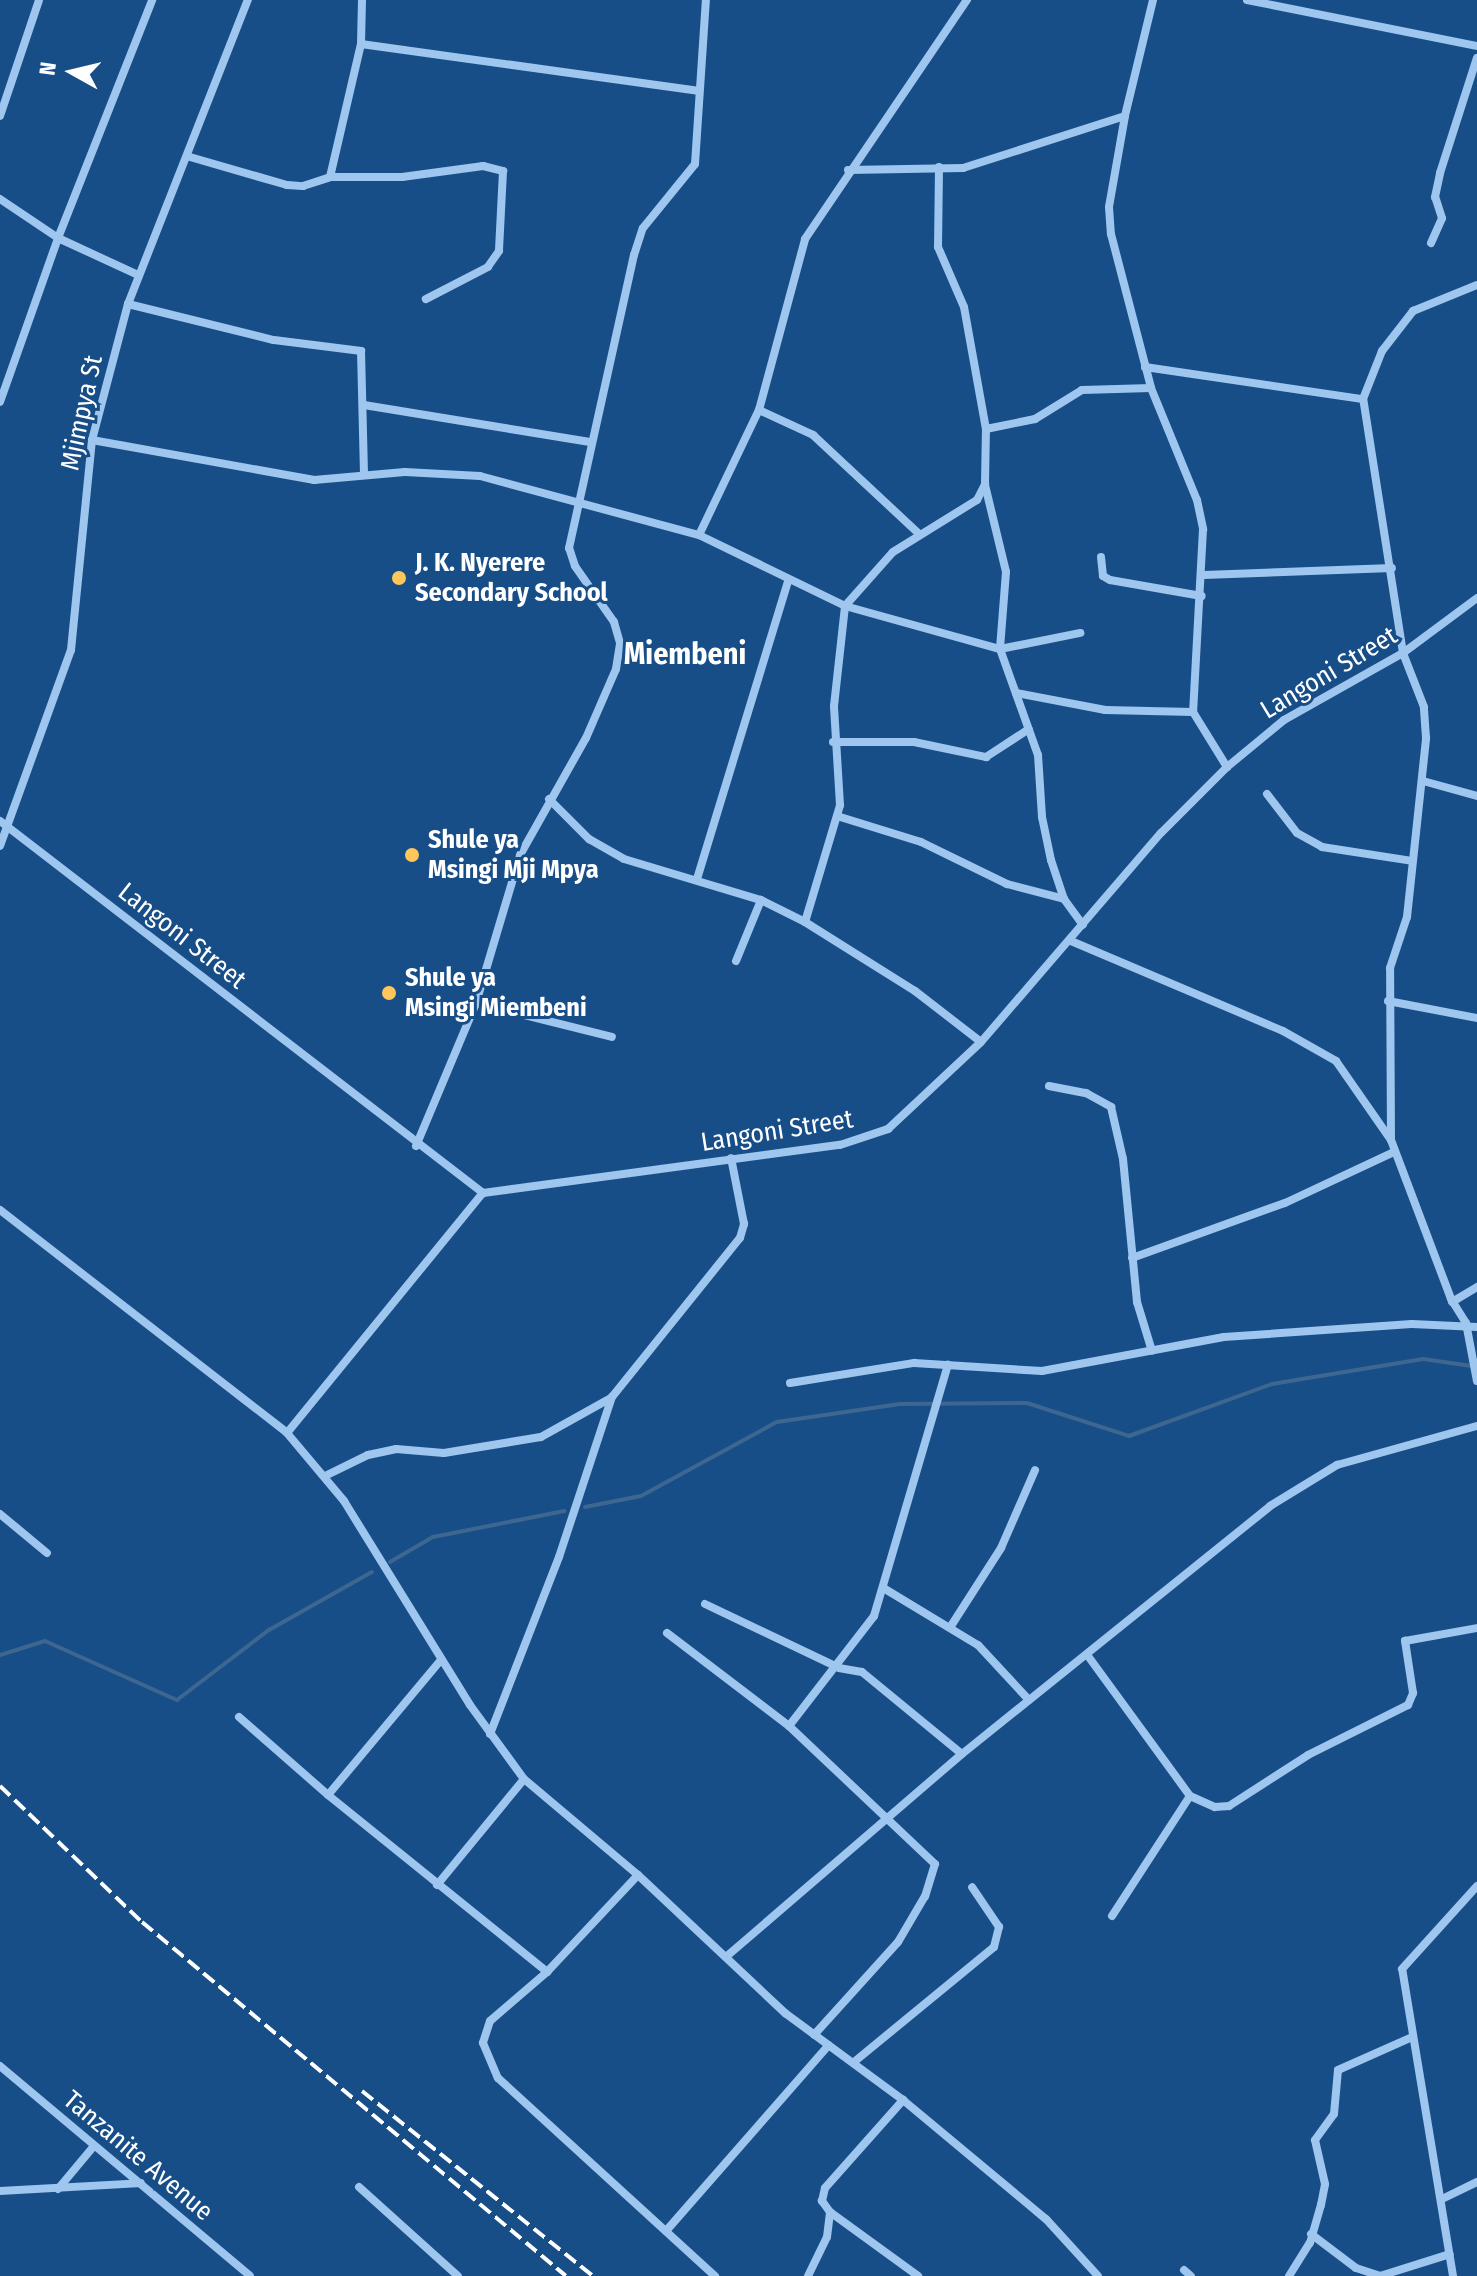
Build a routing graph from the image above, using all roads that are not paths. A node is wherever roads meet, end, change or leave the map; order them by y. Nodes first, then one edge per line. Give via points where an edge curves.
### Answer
1 (39, 0) edge
2 (152, 0) edge
3 (248, 0) edge
4 (362, 0) edge
5 (706, 0) edge
6 (967, 0) edge
7 (1153, 0) edge
8 (1247, 0) edge
9 (361, 44) junction
10 (1477, 46) edge
11 (1477, 58) edge
12 (698, 91) junction
13 (0, 116) edge
14 (1125, 116) junction
15 (190, 157) junction
16 (939, 167) junction
17 (848, 170) junction
18 (330, 177) junction
19 (0, 199) edge
20 (58, 238) junction
21 (1431, 243) dead end
22 (138, 275) junction
23 (1477, 285) edge
24 (426, 299) dead end
25 (128, 304) junction
26 (1145, 367) junction
27 (1151, 388) junction
28 (1363, 399) junction
29 (0, 402) edge
30 (364, 405) junction
31 (759, 410) junction
32 (986, 429) junction
33 (92, 440) junction
34 (590, 442) junction
35 (364, 475) junction
36 (985, 484) junction
37 (578, 499) junction
38 (919, 534) junction
39 (699, 535) junction
40 (1101, 557) dead end
41 (1392, 568) junction
42 (1204, 575) junction
43 (788, 581) junction
44 (1202, 596) junction
45 (1476, 602) edge
46 (845, 606) junction
47 (1080, 633) dead end
48 (1000, 649) junction
49 (1403, 653) junction
50 (1016, 693) junction
51 (1193, 712) junction
52 (1029, 729) junction
53 (833, 742) junction
54 (1227, 767) junction
55 (1423, 781) junction
56 (1267, 794) dead end
57 (1477, 796) edge
58 (549, 799) junction
59 (837, 816) junction
60 (3, 823) edge
61 (0, 846) edge
62 (1412, 861) junction
63 (697, 879) junction
64 (1064, 899) junction
65 (761, 900) junction
66 (805, 922) junction
67 (1083, 925) junction
68 (1071, 941) junction
69 (736, 961) dead end
70 (1388, 1001) junction
71 (476, 1003) junction
72 (1477, 1018) edge
73 (612, 1037) dead end
74 (981, 1042) junction
75 (1049, 1086) dead end
76 (1391, 1140) junction
77 (416, 1146) junction
78 (1394, 1152) junction
79 (731, 1158) junction
80 (483, 1193) junction
81 (0, 1210) edge
82 (1132, 1258) junction
83 (1477, 1287) edge
84 (1452, 1302) junction
85 (1466, 1323) junction
86 (1477, 1327) edge
87 (1152, 1351) junction
88 (948, 1365) junction
89 (1476, 1378) edge
90 (790, 1383) dead end
91 (612, 1397) junction
92 (1477, 1426) edge
93 (287, 1433) junction
94 (1035, 1470) dead end
95 (325, 1476) junction
96 (0, 1514) edge
97 (47, 1553) dead end
98 (885, 1589) junction
99 (705, 1604) dead end
100 (951, 1626) junction
101 (1477, 1628) edge
102 (667, 1633) dead end
103 (1088, 1656) junction
104 (441, 1660) junction
105 (839, 1668) junction
106 (1029, 1700) junction
107 (239, 1717) dead end
108 (789, 1726) junction
109 (490, 1734) junction
110 (962, 1754) junction
111 (524, 1779) junction
112 (328, 1795) junction
113 (1190, 1796) junction
114 (887, 1817) junction
115 (638, 1875) junction
116 (437, 1885) junction
117 (1477, 1886) edge
118 (972, 1887) dead end
119 (1112, 1916) dead end
120 (727, 1956) junction
121 (547, 1972) junction
122 (814, 2035) junction
123 (1412, 2037) junction
124 (829, 2045) junction
125 (854, 2062) junction
126 (0, 2066) edge
127 (903, 2100) junction
128 (94, 2146) junction
129 (1477, 2182) edge
130 (141, 2183) junction
131 (359, 2187) dead end
132 (58, 2189) junction
133 (0, 2191) edge
134 (1442, 2199) junction
135 (830, 2212) junction
136 (666, 2231) junction
137 (1311, 2234) junction
138 (1450, 2254) junction
139 (250, 2276) edge
140 (458, 2276) edge
141 (715, 2276) edge
142 (808, 2276) edge
143 (918, 2276) edge
144 (1098, 2276) edge
145 (1289, 2276) edge
146 (1453, 2276) edge

1 - 13 street
2 - 20 street
3 - 15 street, Mjimpya St
4 - 9 street
5 - 12 street
6 - 17 street
7 - 14 street
8 - 10 street
9 - 12 street
9 - 18 street
11 - 21 street via 1438,181 1435,197 1442,218
12 - 34 street via 695,164 643,228
14 - 16 street via 998,160
14 - 26 street via 1109,207 1111,234
15 - 18 street via 287,185
15 - 22 street, Mjimpya St
16 - 17 street
16 - 32 street via 938,247 964,307
17 - 31 street via 796,263
18 - 24 street via 402,177 483,166 503,171 499,251 478,273
19 - 20 street
20 - 22 street
20 - 29 street
22 - 25 street, Mjimpya St
23 - 28 street via 1413,311 1382,351
25 - 30 street via 274,340 361,351
25 - 33 street, Mjimpya St
26 - 27 street
26 - 28 street
27 - 32 street via 1082,390 1035,419
27 - 42 street via 1197,500
28 - 41 street
30 - 34 street
30 - 35 street
31 - 38 street via 813,435
31 - 39 street
32 - 36 street
33 - 35 street via 314,480
33 - 60 street, Mjimpya St via 71,650 55,704
34 - 37 street
35 - 37 street via 480,476
36 - 38 street via 969,510
36 - 48 street via 1006,572
37 - 39 street
37 - 58 street via 569,548 575,566 614,622 620,643 602,705
38 - 46 street via 893,552
39 - 43 street
40 - 44 street via 1103,576 1110,580
41 - 42 street
41 - 49 street
42 - 44 street
43 - 46 street
43 - 63 street
44 - 51 street
45 - 49 street, Langoni Street
46 - 48 street
46 - 53 street
47 - 48 street
48 - 50 street
49 - 54 street, Langoni Street via 1284,720
49 - 55 street via 1424,707
50 - 51 street via 1105,710
50 - 52 street
51 - 54 street
52 - 53 street via 986,757 914,742
52 - 64 street via 1038,755 1044,835
53 - 59 street
54 - 67 street, Langoni Street via 1161,833
55 - 57 street
55 - 62 street
56 - 62 street via 1297,833 1322,847
58 - 63 street via 589,839 624,859
58 - 71 street via 520,855
59 - 64 street via 921,842 1007,884
59 - 66 street
60 - 61 street, Mjimpya St
60 - 77 street, Langoni Street
62 - 70 street via 1407,917 1390,968
63 - 65 street
64 - 67 street
65 - 66 street
65 - 69 street
66 - 74 street via 915,991
67 - 68 street, Langoni Street
68 - 74 street, Langoni Street
68 - 76 street via 1283,1031 1336,1061
70 - 72 street
70 - 76 street via 1394,1041
71 - 73 street
71 - 77 street
74 - 79 street, Langoni Street via 888,1129 840,1145
75 - 82 street via 1086,1093 1111,1107 1123,1159
76 - 78 street
77 - 80 street, Langoni Street
78 - 82 street via 1285,1203
78 - 84 street
79 - 80 street, Langoni Street
79 - 91 street via 744,1224 740,1238
80 - 93 street
81 - 93 street
82 - 87 street via 1137,1302
83 - 84 street
84 - 85 street
85 - 86 street
85 - 87 street via 1224,1337
85 - 89 street
87 - 88 street via 1042,1371
88 - 90 street via 914,1363
88 - 98 street
91 - 95 street via 541,1437 444,1453 396,1449 368,1455
91 - 109 street via 559,1557
92 - 103 street via 1337,1465 1301,1484 1179,1576
93 - 95 street
94 - 100 street via 1001,1548
95 - 104 street
96 - 97 street
98 - 100 street
98 - 105 street via 874,1616
99 - 105 street
100 - 106 street via 990,1656
101 - 113 street via 1405,1641 1413,1693 1408,1705 1308,1755 1229,1806 1215,1807
102 - 108 street
103 - 106 street
103 - 113 street
104 - 109 street
104 - 112 street
105 - 108 street
105 - 110 street via 862,1672
106 - 110 street
107 - 112 street
108 - 114 street
109 - 111 street
110 - 114 street
111 - 115 street
111 - 116 street
112 - 116 street
113 - 119 street
114 - 120 street
114 - 122 street via 935,1864 935,1874 883,1962
115 - 120 street
115 - 121 street
116 - 121 street
117 - 123 street via 1402,1969
118 - 125 street via 999,1927 994,1947
120 - 122 street
121 - 136 street via 490,2021 483,2043 487,2062 498,2078
122 - 124 street
123 - 134 street
123 - 137 street via 1338,2070 1334,2114 1316,2136 1325,2184
124 - 125 street
124 - 136 street
125 - 127 street
126 - 128 street, Tanzanite Avenue
127 - 135 street via 825,2188 822,2201
127 - 144 street via 1046,2219
128 - 130 street, Tanzanite Avenue
128 - 132 street
129 - 134 street
130 - 132 street
130 - 139 street, Tanzanite Avenue
131 - 140 street
132 - 133 street
134 - 138 street
135 - 142 street via 823,2251
135 - 143 street
136 - 141 street
137 - 138 street via 1356,2268 1380,2276
137 - 145 street
138 - 146 street

